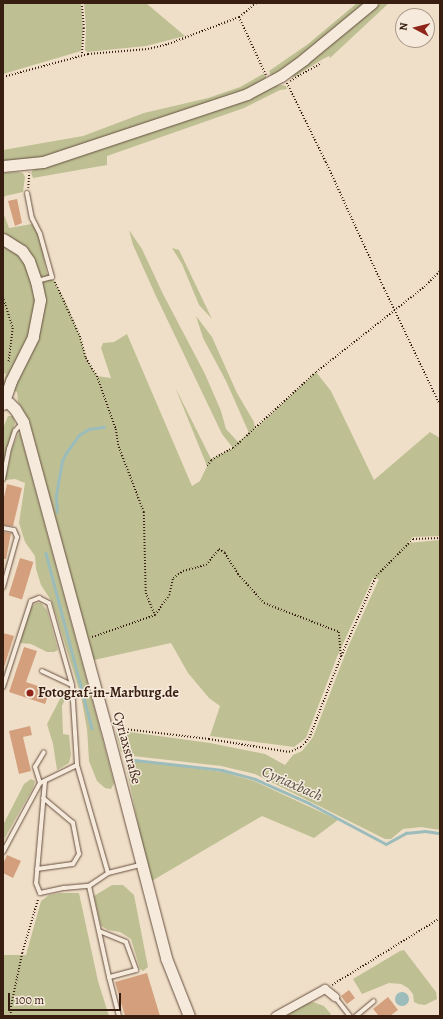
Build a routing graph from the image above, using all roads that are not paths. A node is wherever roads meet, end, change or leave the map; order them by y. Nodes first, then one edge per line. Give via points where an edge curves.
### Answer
1 (372, 3) edge
2 (3, 166) edge
3 (27, 192) road end
4 (3, 239) edge
5 (36, 281) junction
6 (3, 403) edge
7 (23, 422) junction
8 (3, 479) edge
9 (3, 528) edge
10 (3, 587) edge
11 (42, 671) dead end
12 (3, 684) edge
13 (72, 685) junction
14 (44, 752) dead end
15 (77, 765) junction
16 (45, 781) junction
17 (40, 783) junction
18 (43, 798) junction
19 (3, 852) edge
20 (141, 865) junction
21 (37, 869) junction
22 (108, 873) junction
23 (89, 886) junction
24 (99, 931) junction
25 (109, 977) junction
26 (335, 997) joint
27 (374, 1000) dead end
28 (120, 1016) edge
29 (189, 1016) edge
30 (276, 1016) edge
31 (350, 1016) edge
32 (356, 1016) edge

1 - 2 street via 284,80 269,82 225,102 43,162
3 - 5 lane via 32,218 40,234 52,277
4 - 5 street via 22,251 29,261
5 - 6 street via 40,300 33,337
6 - 7 street, Cyriaxstraße via 9,403
7 - 8 lane via 11,443
7 - 20 street, Cyriaxstraße
9 - 10 lane via 14,530 17,537
11 - 13 lane
12 - 13 lane via 31,601 38,598 49,603
13 - 15 lane
14 - 17 lane via 35,767
15 - 16 lane
15 - 22 lane
16 - 17 lane
16 - 18 lane
17 - 19 lane
18 - 21 lane
18 - 21 lane via 73,823 79,854 73,864
20 - 22 lane
20 - 29 street, Cyriaxstraße via 166,958
21 - 23 lane via 36,883 40,893
22 - 23 lane
23 - 24 lane
24 - 25 lane
24 - 25 lane via 126,942 136,970
25 - 28 lane
26 - 30 street via 325,989
26 - 31 lane
27 - 32 lane

